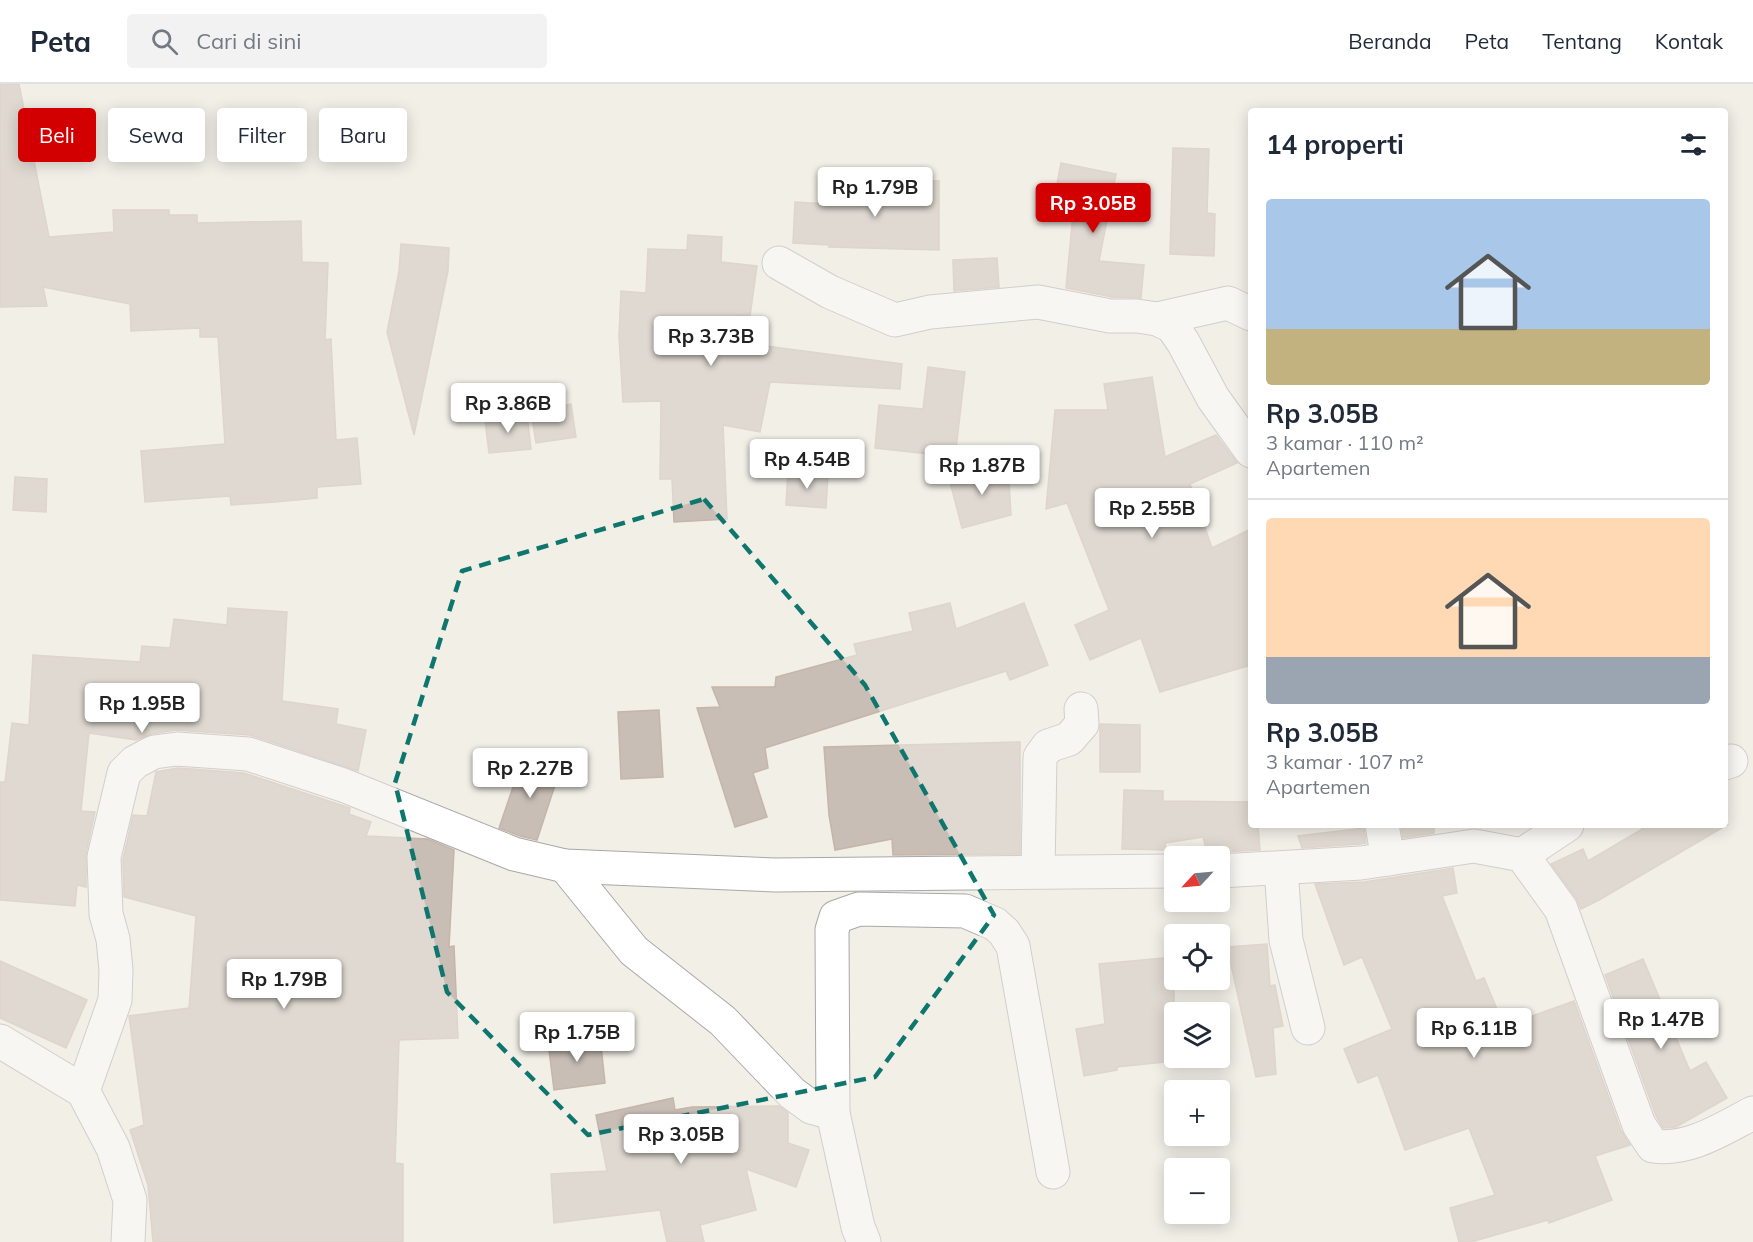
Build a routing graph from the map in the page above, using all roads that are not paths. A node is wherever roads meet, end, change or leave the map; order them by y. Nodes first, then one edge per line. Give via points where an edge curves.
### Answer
1 (779, 262) dead end
2 (1248, 313) edge
3 (1157, 319) junction
4 (1248, 447) edge
5 (1081, 709) dead end
6 (1383, 828) edge
7 (1562, 828) edge
8 (1460, 837) edge
9 (1522, 855) junction
10 (1388, 859) junction
11 (565, 866) junction
12 (1281, 868) junction
13 (1038, 871) junction
14 (1164, 871) edge
15 (1230, 871) edge
16 (1308, 1028) dead end
17 (0, 1041) edge
18 (83, 1091) junction
19 (833, 1113) junction
20 (1753, 1113) edge
21 (1053, 1172) dead end
22 (128, 1242) edge
23 (864, 1242) edge

1 - 3 street via 830,292 896,320 930,312 1038,302 1110,316
2 - 3 street via 1228,303
3 - 4 street via 1172,326 1213,398
5 - 13 street via 1083,724 1069,739 1048,746 1040,757
6 - 10 street
7 - 9 street
8 - 9 street via 1474,846
8 - 10 street
9 - 20 street via 1561,909 1639,1125 1653,1146 1674,1147 1700,1140
10 - 12 street
11 - 13 street via 776,875
11 - 18 street via 514,854 343,785 249,754 187,749 154,752 124,773 104,857 106,914 116,970 115,1000
11 - 19 street via 634,951 723,1021 792,1093 811,1107
12 - 15 street
12 - 16 street via 1286,939
13 - 14 street
17 - 18 street
18 - 22 street via 113,1148 130,1200
19 - 21 street via 832,930 836,917 859,909 965,911 994,924 1013,946
19 - 23 street

